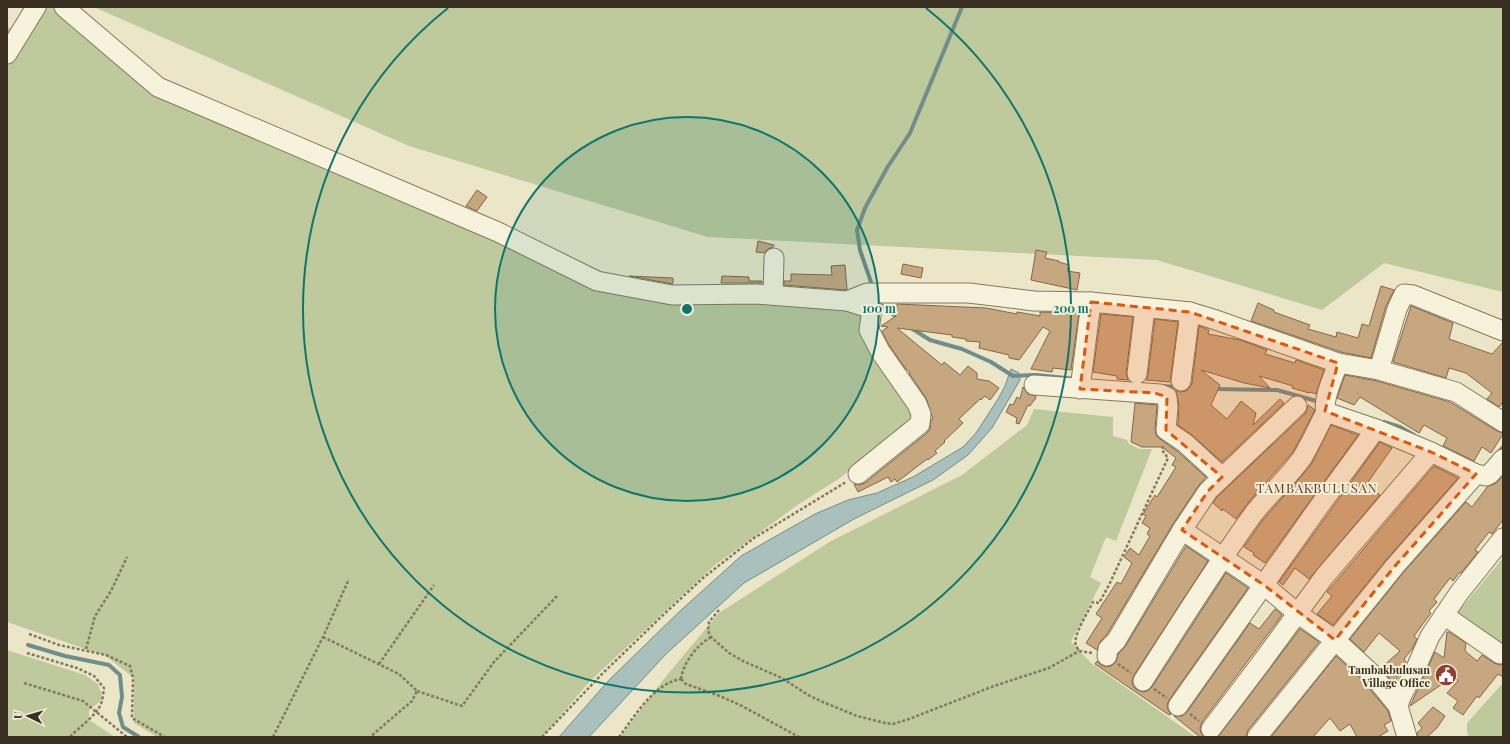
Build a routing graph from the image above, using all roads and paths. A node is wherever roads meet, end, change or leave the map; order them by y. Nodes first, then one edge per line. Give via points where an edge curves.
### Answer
1 (36, 7) edge
2 (64, 7) edge
3 (7, 54) edge
4 (774, 258) dead end
5 (773, 295) junction
6 (847, 301) junction
7 (1091, 302) junction
8 (1145, 308) junction
9 (1190, 312) junction
10 (1503, 331) edge
11 (1338, 363) junction
12 (1379, 370) junction
13 (1137, 374) dead end
14 (1081, 381) junction
15 (1180, 381) dead end
16 (1034, 385) dead end
17 (1297, 406) dead end
18 (1326, 406) junction
19 (1503, 422) edge
20 (1376, 429) junction
21 (1168, 432) junction
22 (1431, 452) junction
23 (1503, 459) edge
24 (858, 474) joint
25 (1476, 474) junction
26 (1222, 477) junction
27 (1182, 530) junction
28 (1503, 538) edge
29 (127, 557) dead end
30 (1224, 558) junction
31 (349, 579) dead end
32 (434, 585) dead end
33 (1264, 585) junction
34 (557, 596) dead end
35 (719, 610) dead end
36 (1297, 613) junction
37 (1444, 615) junction
38 (30, 634) dead end
39 (323, 637) junction
40 (710, 638) junction
41 (1335, 640) junction
42 (86, 649) junction
43 (1079, 651) junction
44 (27, 653) dead end
45 (1500, 654) dead end
46 (1107, 656) junction
47 (379, 664) junction
48 (681, 679) junction
49 (1143, 681) junction
50 (24, 682) dead end
51 (417, 691) junction
52 (1178, 706) joint
53 (1398, 706) junction
54 (97, 712) junction
55 (1211, 729) dead end
56 (70, 737) edge
57 (127, 737) edge
58 (165, 737) edge
59 (273, 737) edge
60 (370, 737) edge
61 (542, 737) edge
62 (619, 737) edge
63 (799, 737) edge
64 (1257, 737) edge
65 (1407, 737) edge

1 - 3 street
2 - 5 street via 158,87 498,232 597,281 672,296
4 - 5 street
5 - 6 street
6 - 7 street via 874,293 969,293 1034,301
6 - 24 street via 872,308 869,330 922,414 920,424
7 - 8 street
7 - 14 street
8 - 9 street
8 - 13 street
9 - 11 street
9 - 15 street
10 - 12 street via 1413,295 1404,294
11 - 12 street
11 - 18 street
12 - 19 street via 1456,392
14 - 16 street
14 - 21 street via 1167,397
17 - 26 street
18 - 20 street
18 - 30 street via 1302,458 1255,512
20 - 22 street
20 - 33 street
21 - 26 street via 1185,443
21 - 43 path via 1162,450 1168,458 1109,585 1099,603 1094,602 1078,631 1076,646
22 - 25 street
22 - 36 street via 1354,541
23 - 25 street via 1490,474
24 - 61 path via 754,538 703,578 608,669
25 - 41 street via 1394,566
26 - 27 street via 1208,491
27 - 30 street
27 - 46 street via 1116,641 1108,649
28 - 37 street
29 - 42 path via 95,616
30 - 33 street
30 - 49 street
31 - 39 path
32 - 47 path
33 - 36 street
33 - 52 street
34 - 51 path via 494,662 462,706
35 - 40 path via 709,622
36 - 41 street
36 - 55 street
37 - 45 street
37 - 53 street via 1430,636
38 - 42 path via 59,644
39 - 47 path
39 - 59 path
40 - 43 path via 729,653 782,678 808,695 857,716 893,724 1049,668
40 - 48 path via 691,656
41 - 53 street via 1371,673
41 - 64 street
42 - 58 path via 130,666 133,678 132,718
43 - 46 path
44 - 54 path via 77,668 94,676 104,688
46 - 49 path
47 - 51 path via 399,674
48 - 62 path via 673,680 658,690 641,707
48 - 63 path via 686,684 742,706
49 - 52 path
50 - 54 path via 83,701
51 - 60 path via 412,701
53 - 65 street
54 - 56 path
54 - 57 path

